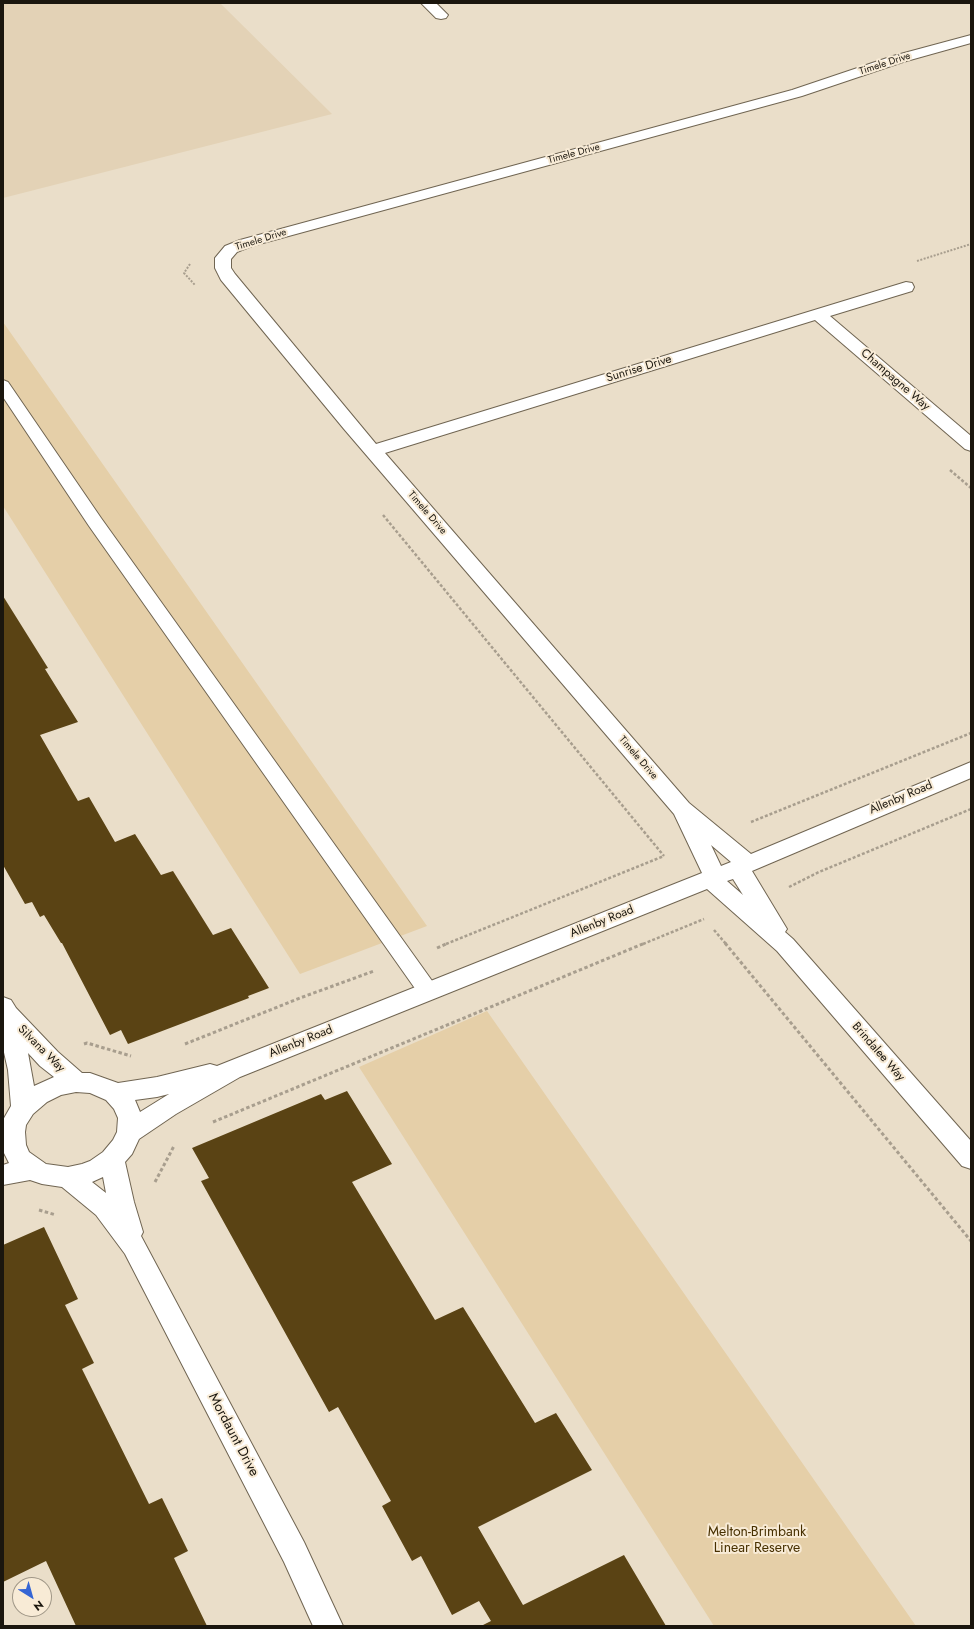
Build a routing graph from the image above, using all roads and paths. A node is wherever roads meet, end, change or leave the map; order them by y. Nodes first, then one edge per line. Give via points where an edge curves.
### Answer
1 (428, 3) edge
2 (441, 15) dead end
3 (969, 41) edge
4 (906, 287) dead end
5 (818, 314) junction
6 (3, 385) edge
7 (971, 445) edge
8 (373, 451) junction
9 (382, 514) dead end
10 (971, 733) edge
11 (971, 769) edge
12 (971, 809) edge
13 (706, 839) junction
14 (664, 856) junction
15 (743, 865) junction
16 (712, 878) junction
17 (748, 902) junction
18 (705, 919) junction
19 (406, 960) junction
20 (428, 991) junction
21 (5, 1010) edge
22 (181, 1045) dead end
23 (231, 1070) junction
24 (76, 1082) junction
25 (115, 1093) junction
26 (24, 1107) junction
27 (209, 1124) dead end
28 (130, 1132) junction
29 (8, 1135) edge
30 (112, 1159) junction
31 (971, 1159) edge
32 (32, 1169) junction
33 (3, 1176) edge
34 (68, 1177) junction
35 (971, 1241) edge
36 (134, 1246) junction
37 (328, 1626) edge

1 - 2 street
3 - 8 street, Timele Drive via 898,59 797,93 246,243 231,250 224,258 223,268 227,276
4 - 5 street, Sunrise Drive
5 - 7 street, Champagne Way
5 - 8 street, Sunrise Drive
6 - 19 lane via 95,522
8 - 13 street, Timele Drive
9 - 14 path
10 - 13 path
11 - 15 street, Allenby Road
12 - 17 path via 782,890
13 - 14 path
13 - 15 street, Timele Drive
13 - 16 street, Timele Drive
14 - 19 path
15 - 16 street, Allenby Road
15 - 17 street, Brindalee Way
16 - 17 street, Brindalee Way
16 - 20 street, Allenby Road
17 - 18 path
17 - 31 street, Brindalee Way
18 - 27 path
18 - 35 path
19 - 20 lane
19 - 22 path
20 - 23 street, Allenby Road
21 - 24 street, Silvana Way via 49,1059
21 - 26 street, Silvana Way via 20,1070
23 - 25 street, Allenby Road via 157,1087
23 - 28 street, Allenby Road
24 - 25 street via 90,1083
24 - 26 street via 56,1086 38,1095
25 - 28 street via 125,1104 130,1118
26 - 29 street
28 - 30 street via 123,1147
29 - 32 street via 20,1159
30 - 34 street via 92,1171
30 - 36 street, Mordaunt Drive
32 - 33 street
32 - 34 street via 42,1174
34 - 36 street, Mordaunt Drive via 105,1207
36 - 37 street, Mordaunt Drive via 294,1552

